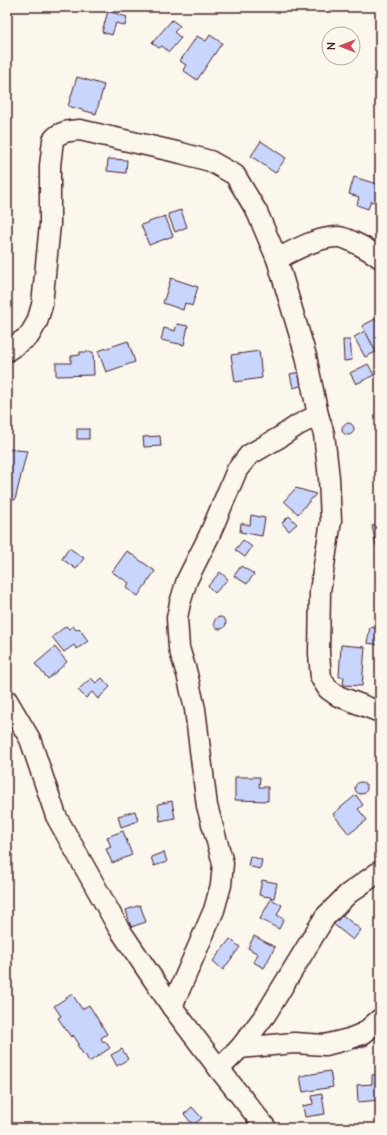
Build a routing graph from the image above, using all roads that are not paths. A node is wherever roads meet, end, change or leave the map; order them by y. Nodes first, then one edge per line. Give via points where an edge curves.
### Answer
1 (380, 258) edge
2 (277, 260) junction
3 (7, 351) edge
4 (318, 415) junction
5 (7, 700) edge
6 (380, 712) edge
7 (380, 871) edge
8 (172, 1007) junction
9 (380, 1020) edge
10 (240, 1048) junction
11 (219, 1069) junction
12 (266, 1128) edge

1 - 2 street via 371,251 340,237 298,248
2 - 3 street via 257,212 235,176 210,161 181,152 80,130 58,134 53,140 50,166 50,224 42,305 29,336
2 - 4 street via 306,356
4 - 6 street via 324,434 329,478 330,521 320,591 321,678 328,689 338,696
4 - 8 street via 249,455 237,470 187,580 180,603 177,618 179,648 195,709 207,806 223,863 221,885 214,910
5 - 8 street via 30,739 56,816 118,927
7 - 10 street via 348,894 325,917 266,1014
8 - 11 street
9 - 10 street via 364,1033 325,1046 294,1043
10 - 11 street
11 - 12 street

